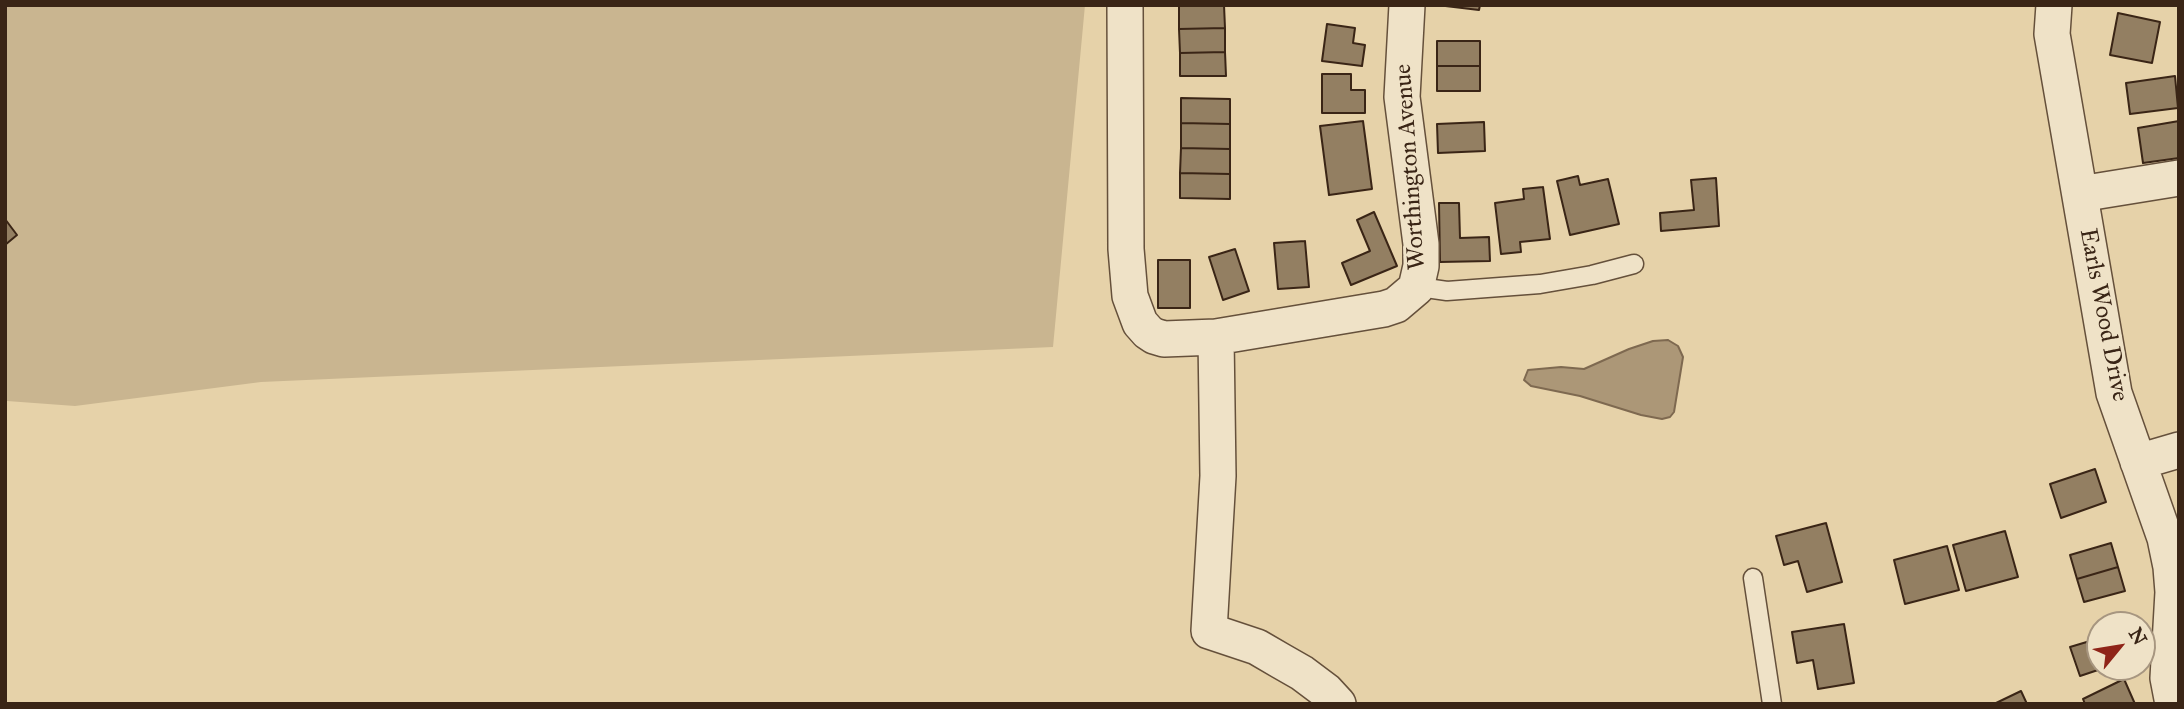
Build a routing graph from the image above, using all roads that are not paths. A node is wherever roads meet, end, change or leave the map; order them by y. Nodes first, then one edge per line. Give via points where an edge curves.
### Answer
1 (1125, 5) edge
2 (1407, 5) edge
3 (2054, 5) edge
4 (2179, 178) edge
5 (2080, 194) junction
6 (1634, 264) dead end
7 (1418, 283) junction
8 (1216, 337) junction
9 (2179, 450) edge
10 (2138, 462) junction
11 (1753, 579) dead end
12 (1338, 704) edge
13 (1772, 704) edge
14 (2173, 704) edge

1 - 8 street, Worthington Avenue via 1125,249 1130,296 1140,323 1154,336
2 - 7 street, Worthington Avenue via 1402,97 1421,244
3 - 5 street, Earls Wood Drive via 2052,34
4 - 5 street
5 - 10 street, Earls Wood Drive via 2114,393
6 - 7 lane via 1540,284 1447,291
7 - 8 street, Worthington Avenue via 1406,297 1384,309
8 - 12 street via 1218,476 1209,631 1257,647 1302,673
9 - 10 street
10 - 14 street, Earls Wood Drive via 2171,567 2168,678
11 - 13 lane

